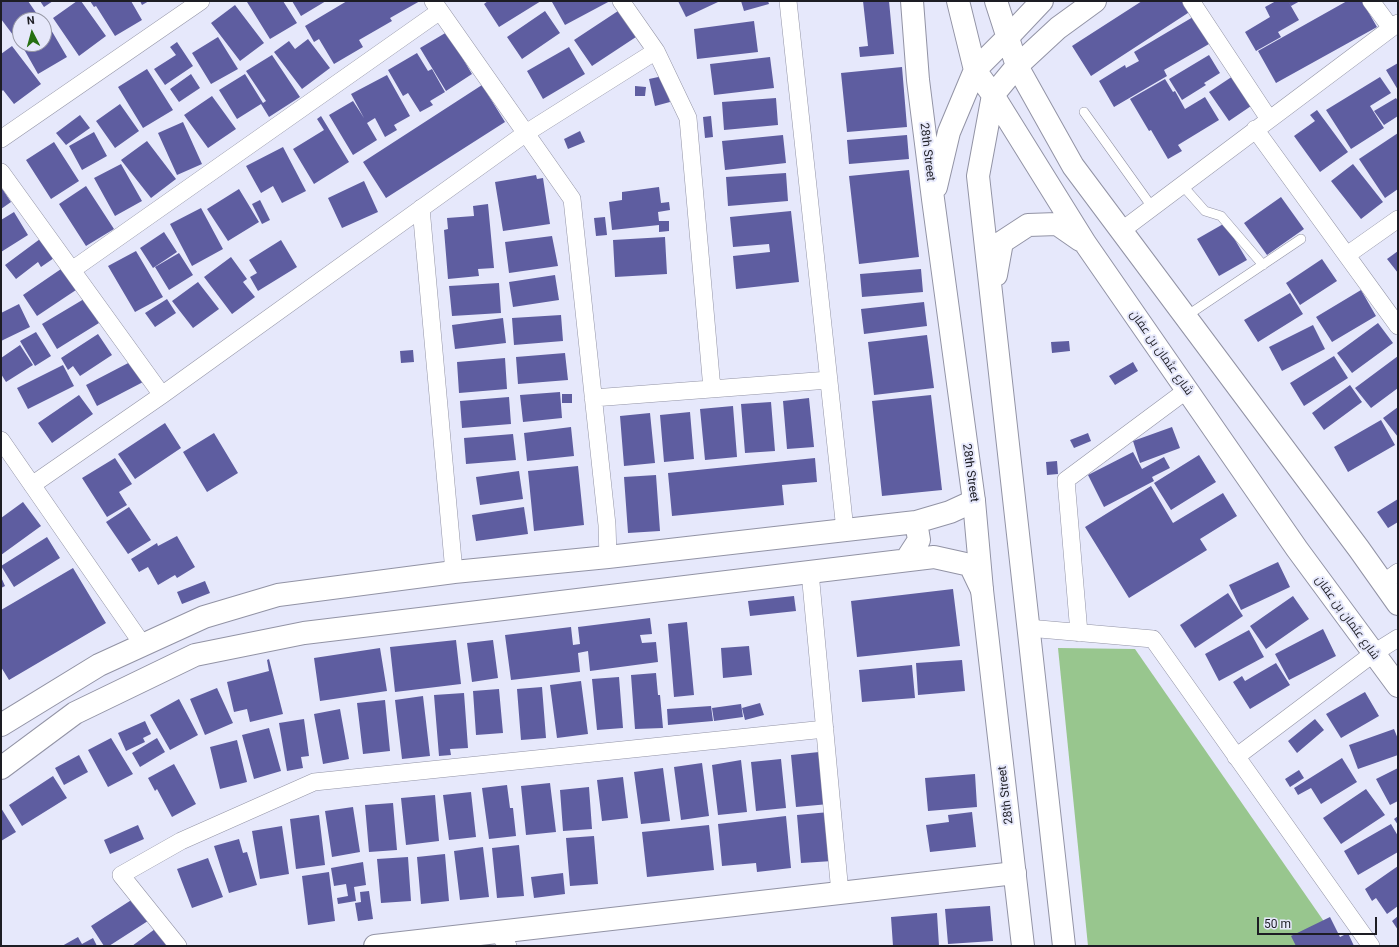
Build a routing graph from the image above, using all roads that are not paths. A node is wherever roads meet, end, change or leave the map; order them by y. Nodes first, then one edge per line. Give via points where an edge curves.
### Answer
1 (201, 1) edge
2 (621, 1) edge
3 (788, 1) edge
4 (912, 1) edge
5 (958, 1) edge
6 (996, 1) edge
7 (1042, 1) edge
8 (1095, 1) edge
9 (1192, 1) edge
10 (1371, 1) edge
11 (437, 6) edge
12 (1394, 26) edge
13 (1007, 38) junction
14 (656, 51) junction
15 (1017, 66) junction
16 (975, 70) junction
17 (993, 95) junction
18 (1084, 112) dead end
19 (1270, 119) junction
20 (1255, 129) junction
21 (526, 133) junction
22 (1, 139) edge
23 (1, 172) edge
24 (1182, 185) junction
25 (933, 199) junction
26 (1152, 207) junction
27 (421, 208) junction
28 (1398, 219) edge
29 (1121, 231) junction
30 (1301, 239) dead end
31 (1084, 243) junction
32 (1347, 255) junction
33 (1262, 265) junction
34 (72, 270) junction
35 (992, 295) junction
36 (1185, 317) junction
37 (1398, 326) edge
38 (829, 380) junction
39 (712, 389) junction
40 (1187, 390) junction
41 (162, 395) junction
42 (593, 398) junction
43 (1, 440) edge
44 (32, 485) junction
45 (974, 501) junction
46 (916, 522) junction
47 (844, 530) junction
48 (608, 557) junction
49 (906, 560) junction
50 (454, 572) junction
51 (810, 572) junction
52 (1390, 578) edge
53 (982, 590) junction
54 (1398, 604) edge
55 (1028, 628) junction
56 (1079, 633) junction
57 (1398, 638) edge
58 (144, 645) junction
59 (1374, 653) junction
60 (1398, 686) edge
61 (1, 726) edge
62 (825, 730) junction
63 (1236, 757) junction
64 (1, 768) edge
65 (1015, 873) junction
66 (840, 893) junction
67 (503, 939) edge
68 (178, 946) edge
69 (375, 946) edge
70 (1023, 946) edge
71 (1064, 946) edge
72 (1371, 946) edge

1 - 22 street
2 - 14 street
3 - 38 street
4 - 25 main road, 28th Street via 918,80
5 - 16 main road, شارع عثمان بن عفان
6 - 13 main road
7 - 13 main road
8 - 15 main road via 1058,28
9 - 19 street
10 - 12 street
11 - 21 street
11 - 34 street
12 - 19 street
13 - 15 main road
13 - 16 main road
14 - 21 street
14 - 39 street via 688,118
15 - 17 main road
15 - 29 main road via 1073,166
16 - 17 main road, شارع عثمان بن عفان
16 - 25 main road via 949,132
17 - 31 main road, شارع عثمان بن عفان
17 - 35 main road via 978,176
18 - 26 lane
19 - 20 street
20 - 24 street
20 - 32 street
21 - 27 street
21 - 42 street via 572,199
23 - 34 street
24 - 26 street
24 - 33 lane via 1205,211 1221,216
25 - 45 main road, 28th Street
26 - 29 street
27 - 41 street
27 - 50 street
28 - 32 street
29 - 36 main road
30 - 33 lane
31 - 35 main road via 1057,224 1028,225 1002,242
31 - 40 main road, شارع عثمان بن عفان
32 - 37 street
33 - 36 lane
34 - 41 street
35 - 55 main road
36 - 52 main road via 1359,549
38 - 39 street
38 - 47 street
39 - 42 street
40 - 56 street via 1066,480
40 - 59 main road, شارع عثمان بن عفان via 1297,549
41 - 44 street
42 - 48 street via 607,525
43 - 44 street
44 - 58 street
45 - 46 main road via 950,512
45 - 53 main road, 28th Street
46 - 47 main road
46 - 49 main road via 919,540
47 - 48 main road
48 - 50 main road
49 - 51 main road
49 - 53 main road via 934,557 970,565
50 - 58 main road via 278,595 204,617
51 - 62 street
51 - 64 main road via 304,633 195,655 75,713
52 - 54 main road
53 - 65 main road, 28th Street
55 - 56 street
55 - 71 main road
56 - 63 street via 1153,639
57 - 59 street
58 - 61 main road via 99,665
59 - 60 main road, شارع عثمان بن عفان
59 - 63 street
62 - 66 street
62 - 68 street via 314,782 181,841 121,875
63 - 72 street
65 - 66 main road
65 - 70 main road, 28th Street
66 - 67 main road
67 - 69 main road

